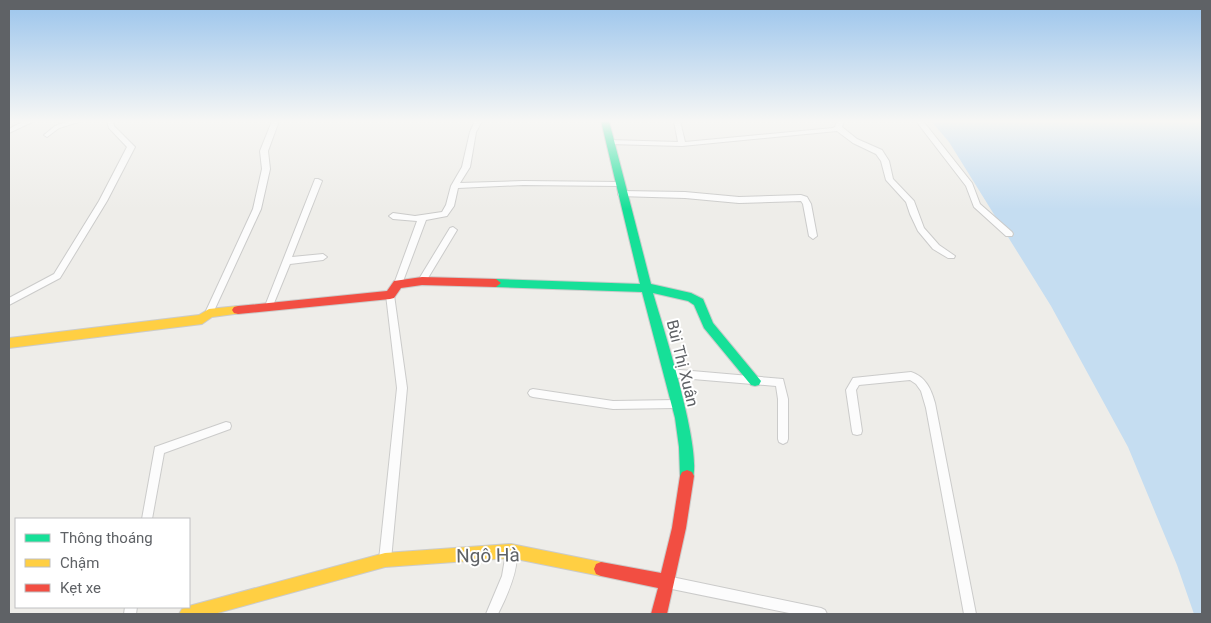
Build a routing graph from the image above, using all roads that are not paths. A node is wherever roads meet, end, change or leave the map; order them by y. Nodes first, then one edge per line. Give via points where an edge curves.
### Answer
1 (129, 150) edge
2 (264, 150) edge
3 (469, 150) edge
4 (612, 150) edge
5 (875, 150) edge
6 (941, 150) edge
7 (318, 181) dead end
8 (455, 186) junction
9 (620, 189) junction
10 (393, 216) dead end
11 (422, 218) junction
12 (453, 230) dead end
13 (1009, 234) dead end
14 (813, 236) dead end
15 (951, 256) dead end
16 (323, 257) dead end
17 (287, 261) junction
18 (422, 281) junction
19 (398, 284) junction
20 (648, 288) junction
21 (390, 295) junction
22 (9, 302) edge
23 (270, 306) junction
24 (209, 313) junction
25 (9, 343) edge
26 (669, 373) junction
27 (755, 381) junction
28 (533, 393) dead end
29 (676, 404) junction
30 (226, 426) dead end
31 (857, 431) dead end
32 (783, 439) dead end
33 (146, 518) edge
34 (511, 551) junction
35 (385, 560) junction
36 (667, 582) junction
37 (187, 614) edge
38 (492, 614) edge
39 (659, 614) edge
40 (821, 614) edge
41 (970, 614) edge

1 - 22 street via 57,276
2 - 24 street via 266,169 256,209
3 - 8 street via 466,167
4 - 9 street, Bùi Thị Xuân
5 - 15 street via 885,161 890,180 910,201 922,229 936,247
6 - 13 street via 969,185 977,205
7 - 17 street
8 - 9 street via 516,183
8 - 11 street via 450,206 444,214
9 - 14 street via 739,200 801,198 807,204
9 - 20 street, Bùi Thị Xuân
10 - 11 street
11 - 19 street
12 - 18 street
16 - 17 street
17 - 23 street
18 - 19 street
18 - 20 street
19 - 21 street
20 - 26 street, Bùi Thị Xuân
20 - 27 street via 691,296 699,302 708,325
21 - 23 street
21 - 35 street via 402,388
23 - 24 street
24 - 25 street via 202,319
26 - 27 street
26 - 29 street, Bùi Thị Xuân
27 - 32 street via 782,383
28 - 29 street via 613,405
29 - 36 street, Bùi Thị Xuân via 685,440 687,475
30 - 33 street via 159,450
31 - 41 street via 851,390 856,381 911,376 921,384 931,408
34 - 35 street, Ngô Hà
34 - 36 street, Ngô Hà
34 - 38 street via 508,579
35 - 37 street, Ngô Hà
36 - 39 street, Bùi Thị Xuân
36 - 40 street, Ngô Hà

